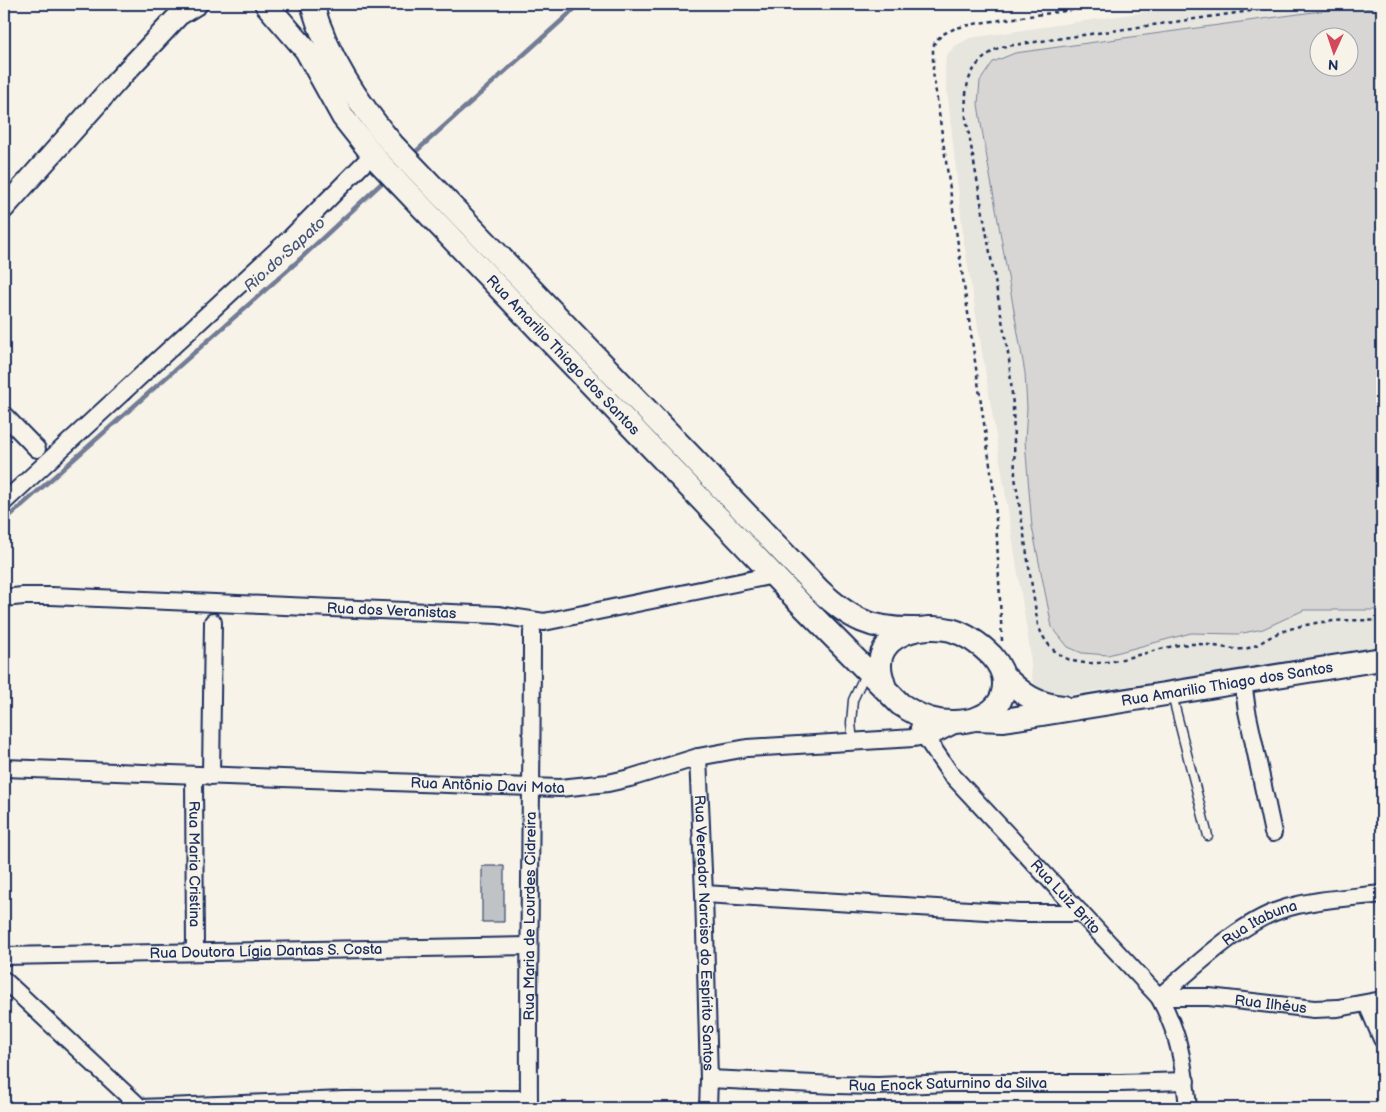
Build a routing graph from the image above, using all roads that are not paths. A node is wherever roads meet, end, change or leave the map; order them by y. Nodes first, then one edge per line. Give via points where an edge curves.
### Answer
1 (266, 4) edge
2 (312, 4) edge
3 (190, 6) edge
4 (381, 153) junction
5 (412, 179) junction
6 (4, 208) edge
7 (4, 415) edge
8 (37, 449) dead end
9 (4, 502) edge
10 (774, 575) junction
11 (4, 598) edge
12 (213, 622) dead end
13 (884, 628) junction
14 (916, 629) junction
15 (532, 632) dead end
16 (1382, 663) edge
17 (866, 670) junction
18 (1004, 676) junction
19 (1243, 681) junction
20 (1172, 693) junction
21 (893, 696) junction
22 (1071, 708) junction
23 (968, 721) junction
24 (925, 736) junction
25 (853, 742) junction
26 (698, 757) junction
27 (4, 768) edge
28 (203, 775) junction
29 (532, 787) junction
30 (1273, 833) dead end
31 (1208, 836) dead end
32 (704, 894) junction
33 (1382, 894) edge
34 (1081, 913) junction
35 (529, 946) junction
36 (195, 952) junction
37 (4, 956) edge
38 (4, 980) edge
39 (1159, 997) junction
40 (1375, 1002) edge
41 (1382, 1039) edge
42 (709, 1079) junction
43 (1186, 1081) junction
44 (529, 1103) edge
45 (140, 1108) edge
46 (708, 1108) edge
47 (1188, 1108) edge

1 - 4 main road, Rua Amarilio Thiago dos Santos via 306,50 343,117
2 - 4 main road, Rua Amarilio Thiago dos Santos via 324,39 372,120
3 - 6 street via 118,80
4 - 5 main road, Rua Amarilio Thiago dos Santos
4 - 9 street
5 - 10 main road, Rua Amarilio Thiago dos Santos
5 - 13 main road, Rua Amarilio Thiago dos Santos via 819,590 846,614
7 - 8 street
10 - 11 street, Rua dos Veranistas via 544,622 498,615 50,596
10 - 17 main road, Rua Amarilio Thiago dos Santos
12 - 28 street, Rua Maria Cristina
13 - 14 main road, Rua Amarilio Thiago dos Santos
13 - 17 main road via 868,654
14 - 18 main road via 949,630 973,639 984,647
14 - 21 main road via 893,640 882,655 880,665
15 - 29 street, Rua Maria de Lourdes Cidreira
16 - 19 main road, Rua Amarilio Thiago dos Santos
17 - 21 main road, Rua Amarilio Thiago dos Santos
17 - 25 lane via 853,700
18 - 22 main road, Rua Amarilio Thiago dos Santos via 1028,697 1053,706
18 - 23 main road via 1003,694 998,703 984,716
19 - 20 main road, Rua Amarilio Thiago dos Santos
19 - 30 street
20 - 22 main road, Rua Amarilio Thiago dos Santos
20 - 31 lane
21 - 23 main road via 909,710 931,720
21 - 24 street, Rua Luiz Brito
22 - 23 main road, Rua Amarilio Thiago dos Santos via 1004,720
23 - 24 street, Rua Antônio Davi Mota
24 - 25 street, Rua Antônio Davi Mota
24 - 34 street, Rua Luiz Brito via 950,773
25 - 26 street, Rua Antônio Davi Mota via 747,748
26 - 29 street, Rua Antônio Davi Mota via 608,783
26 - 32 street, Rua Vereador Narciso do Espírito Santos
27 - 28 street, Rua Antônio Davi Mota
28 - 29 street, Rua Antônio Davi Mota
28 - 36 street, Rua Maria Cristina
29 - 35 street, Rua Maria de Lourdes Cidreira
32 - 34 street via 1019,913
32 - 42 street, Rua Vereador Narciso do Espírito Santos
33 - 39 street, Rua Itabuna via 1305,904 1262,917 1243,928
34 - 39 street, Rua Luiz Brito
35 - 36 street, Rua Doutora Lígia Dantas S. Costa
35 - 44 street, Rua Maria de Lourdes Cidreira
36 - 37 street, Rua Doutora Lígia Dantas S. Costa
38 - 45 street
39 - 40 street, Rua Ilhéus via 1209,997 1314,1008
39 - 43 street, Rua Luiz Brito via 1177,1034
40 - 41 street
42 - 43 street, Rua Enock Saturnino da Silva via 836,1086
42 - 46 street, Rua Vereador Narciso do Espírito Santos
43 - 47 street, Rua Luiz Brito
44 - 45 street via 344,1100

